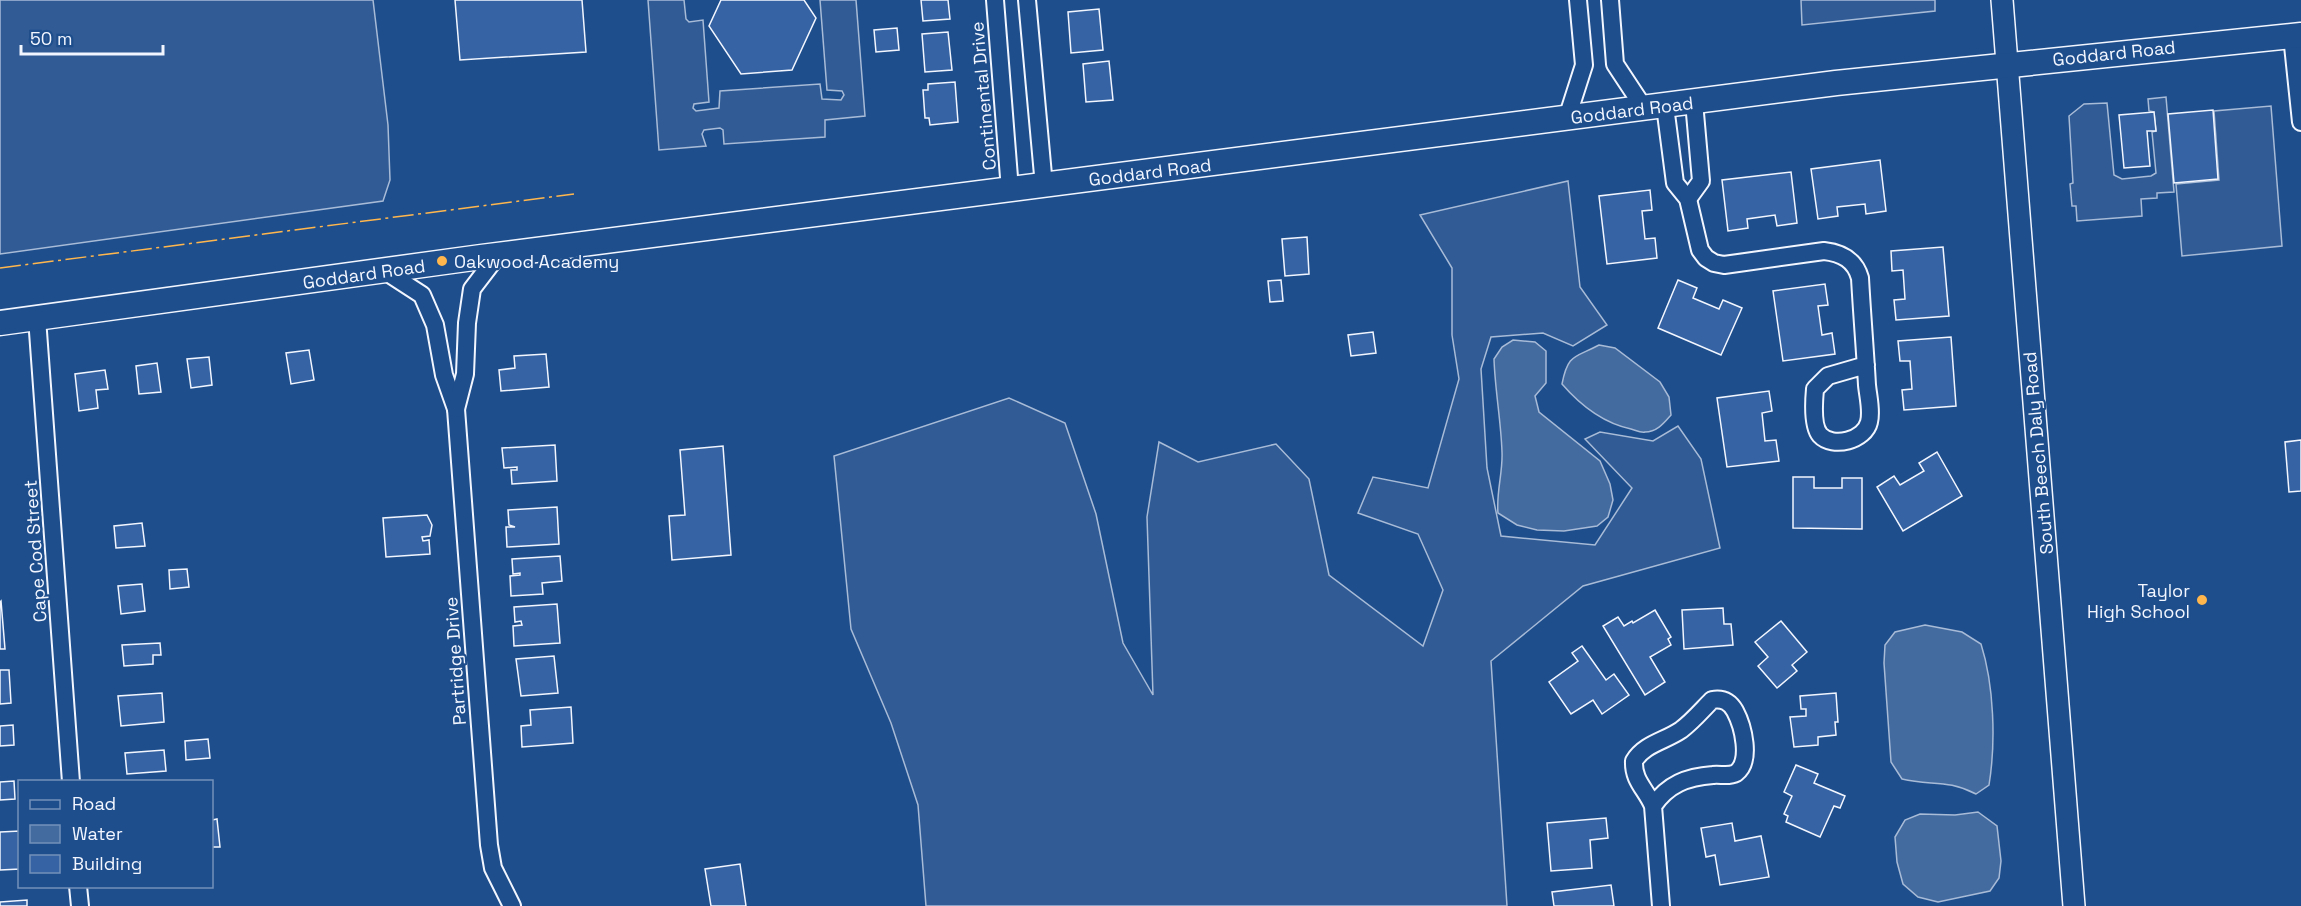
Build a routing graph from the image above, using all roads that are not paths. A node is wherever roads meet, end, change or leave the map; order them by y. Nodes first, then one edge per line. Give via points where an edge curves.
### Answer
1 (995, 0) edge
2 (1027, 0) edge
3 (1578, 0) edge
4 (1610, 0) edge
5 (2002, 0) edge
6 (2297, 36) edge
7 (2007, 65) junction
8 (1694, 102) junction
9 (1654, 107) junction
10 (1567, 118) junction
11 (2301, 122) edge
12 (1044, 186) junction
13 (1010, 190) junction
14 (1688, 199) junction
15 (498, 255) junction
16 (385, 271) junction
17 (37, 318) junction
18 (0, 323) edge
19 (1866, 365) junction
20 (456, 409) junction
21 (71, 780) edge
22 (1653, 806) junction
23 (78, 888) edge
24 (80, 906) edge
25 (512, 906) edge
26 (1661, 906) edge
27 (2074, 906) edge

1 - 13 street, Continental Drive
2 - 12 street
3 - 10 street via 1584,65
4 - 9 street via 1615,64
5 - 7 street, South Beech Daly Road
6 - 7 main road, Goddard Road
6 - 11 street
7 - 8 main road, Goddard Road
7 - 27 street, South Beech Daly Road
8 - 9 main road, Goddard Road
8 - 14 street via 1701,181
9 - 10 main road, Goddard Road
9 - 14 street via 1676,183
10 - 12 main road, Goddard Road
12 - 13 main road, Goddard Road
13 - 15 main road, Goddard Road
14 - 19 street via 1700,250 1714,263 1824,251 1847,258 1860,278
15 - 16 main road, Goddard Road
15 - 20 street via 472,289 465,374
16 - 17 main road, Goddard Road
16 - 20 street via 422,295 435,325 444,375
17 - 18 main road, Goddard Road
17 - 21 street, Cape Cod Street
19 - 19 street via 1870,421 1866,430 1852,440 1827,440 1816,428 1815,389 1828,376
20 - 25 street, Partridge Drive via 488,833 493,868
22 - 22 street via 1635,777 1634,761 1638,754 1683,728 1712,700 1726,701 1742,727 1745,744 1740,768 1729,775 1677,783 1663,792
22 - 26 street
23 - 24 street

